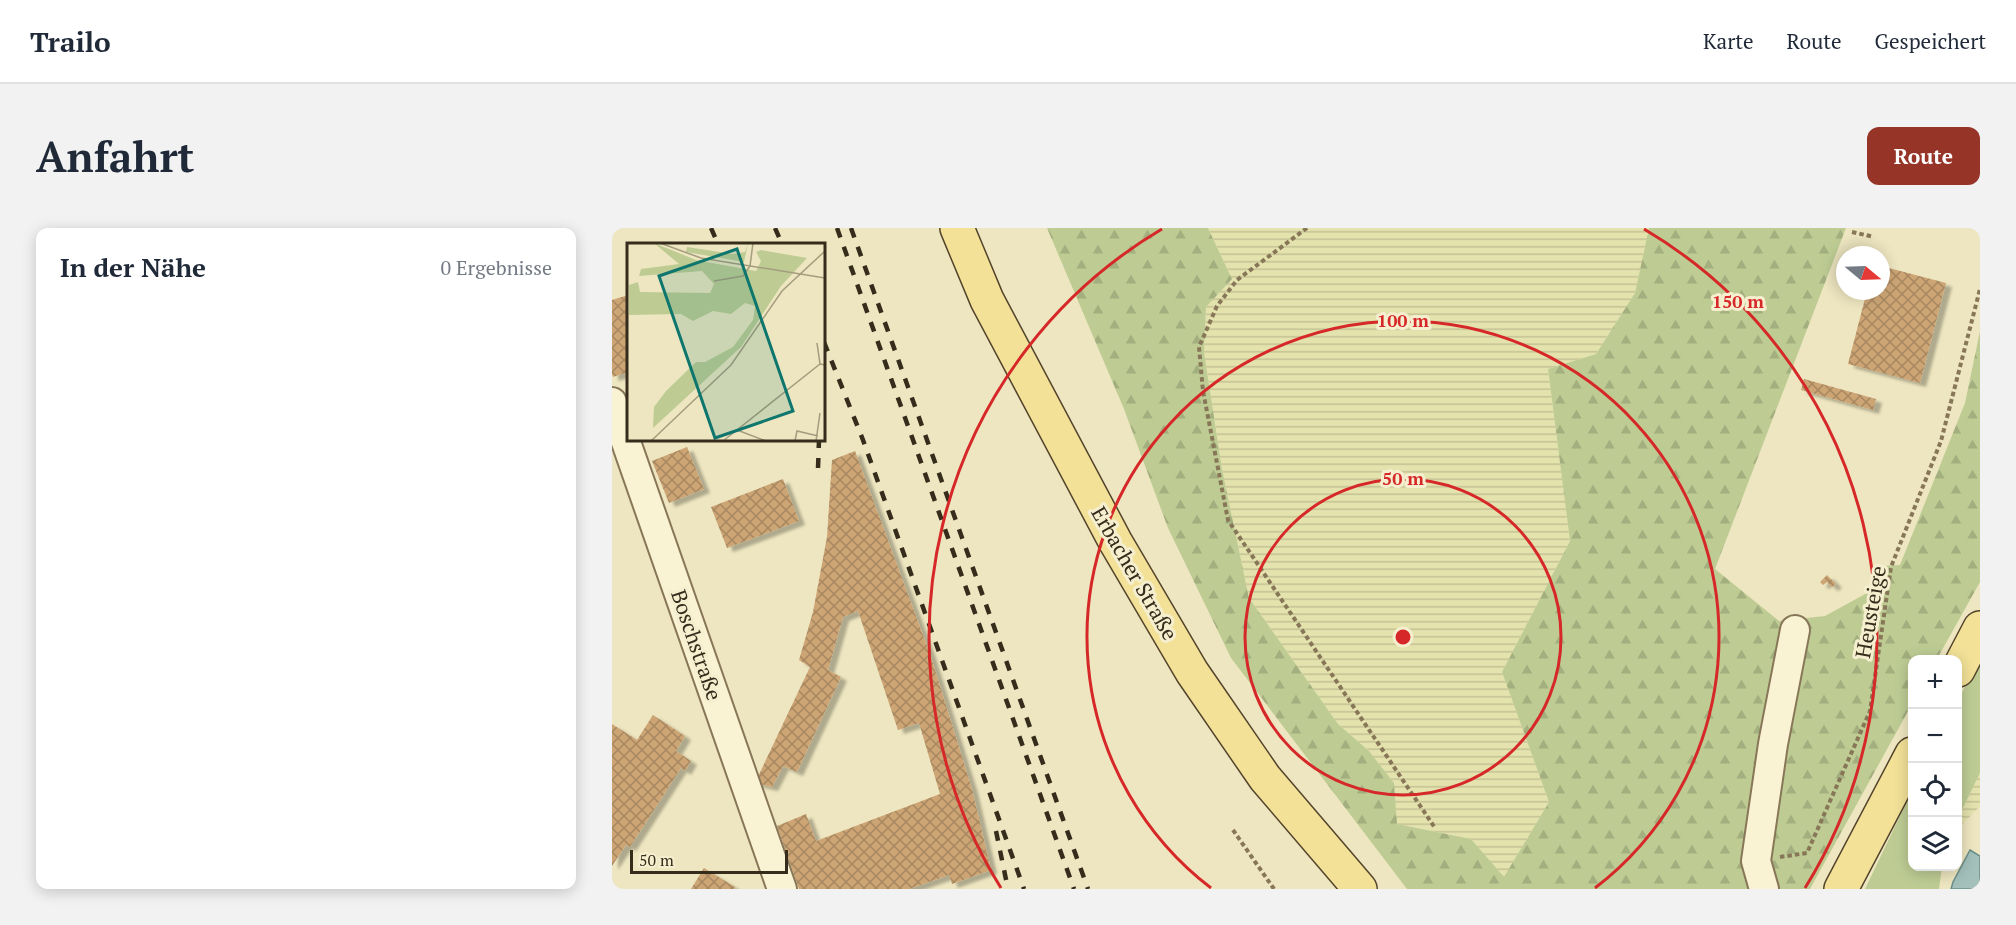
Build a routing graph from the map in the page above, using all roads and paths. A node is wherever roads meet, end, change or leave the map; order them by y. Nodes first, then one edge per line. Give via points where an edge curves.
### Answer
1 (957, 228) edge
2 (1307, 228) edge
3 (1852, 232) dead end
4 (1874, 237) dead end
5 (1980, 289) edge
6 (614, 412) edge
7 (1980, 628) edge
8 (1796, 630) dead end
9 (1962, 662) edge
10 (1908, 762) edge
11 (1435, 828) dead end
12 (1233, 830) dead end
13 (1756, 861) junction
14 (782, 889) edge
15 (1274, 889) edge
16 (1360, 889) edge
17 (1764, 889) edge
18 (1841, 889) edge

1 - 16 main road, Erbacher Straße via 987,300 1114,541 1192,672 1265,778
2 - 11 path via 1238,280 1217,306 1199,346 1203,391 1228,520
3 - 4 path
5 - 13 path, Heusteige via 1941,441 1891,567 1870,711 1807,853
6 - 14 street, Boschstraße
7 - 9 main road
8 - 13 street via 1773,744
10 - 18 main road
12 - 15 path
13 - 17 street

